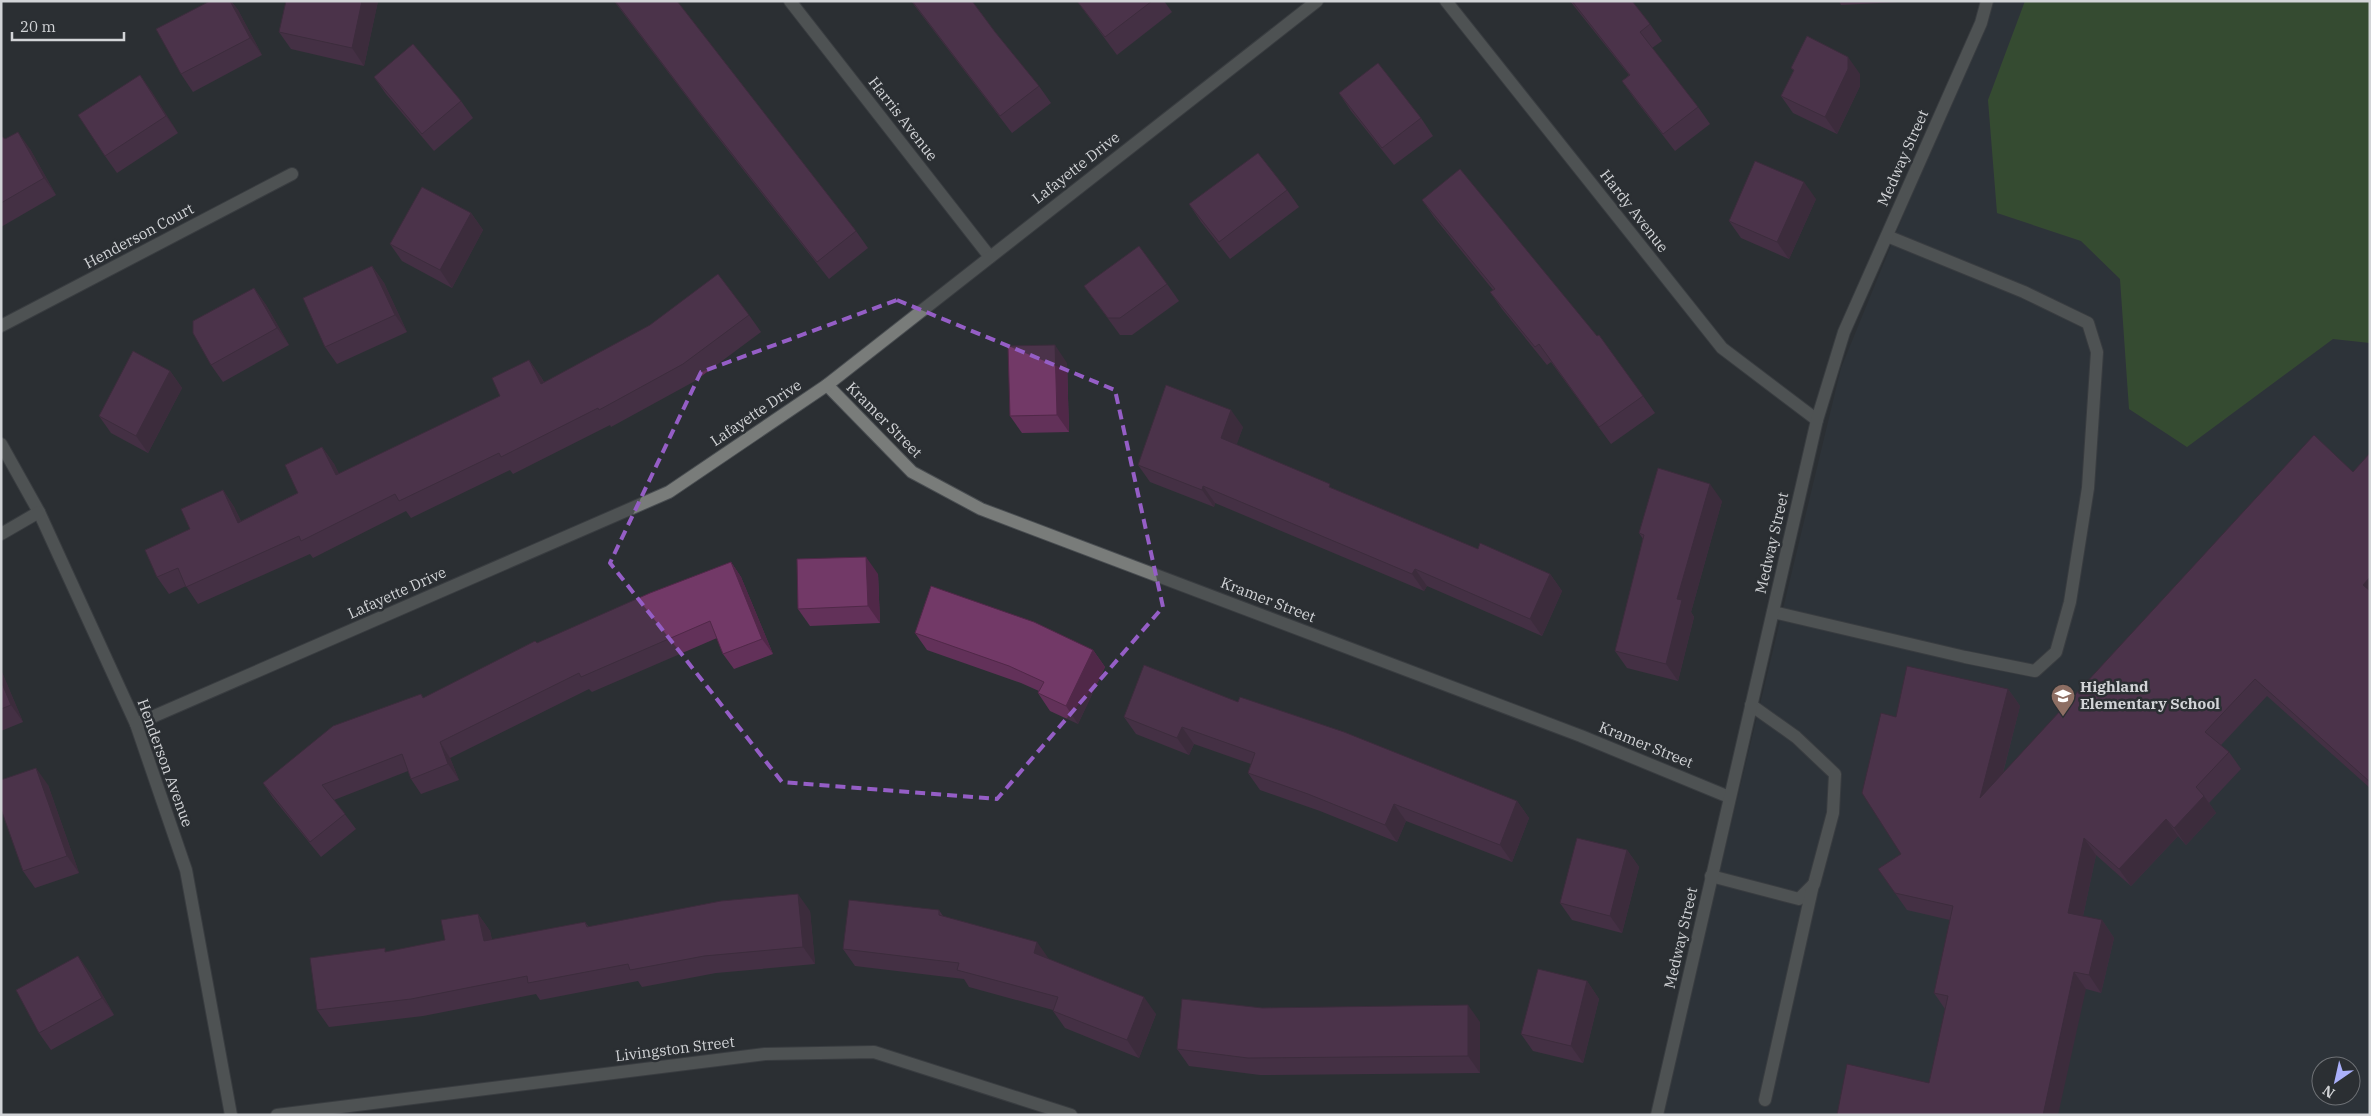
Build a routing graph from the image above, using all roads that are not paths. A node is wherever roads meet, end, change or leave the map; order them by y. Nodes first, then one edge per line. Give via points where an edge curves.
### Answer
1 (790, 1) edge
2 (1317, 1) edge
3 (1446, 1) edge
4 (1987, 1) edge
5 (292, 174) dead end
6 (1887, 236) junction
7 (990, 257) junction
8 (1, 326) edge
9 (827, 385) junction
10 (1817, 420) junction
11 (1, 444) edge
12 (39, 512) junction
13 (1, 534) edge
14 (1772, 612) junction
15 (1751, 705) junction
16 (136, 724) junction
17 (1729, 796) junction
18 (1711, 876) junction
19 (1814, 884) junction
20 (1764, 1100) dead end
21 (232, 1115) edge
22 (276, 1115) edge
23 (1071, 1115) edge
24 (1657, 1115) edge

1 - 7 street, Harris Avenue
2 - 7 street, Lafayette Drive
3 - 10 street, Hardy Avenue via 1722,348
4 - 6 street, Medway Street via 1982,22
5 - 8 street, Henderson Court
6 - 10 street, Medway Street via 1844,332
6 - 14 street via 2024,292 2088,323 2097,352 2088,488 2070,602 2056,652 2035,670
7 - 9 street, Lafayette Drive
9 - 16 street, Lafayette Drive via 669,492
9 - 17 street, Kramer Street via 912,472 981,509 1581,736
10 - 14 street, Medway Street
11 - 12 street, Henderson Avenue
12 - 13 street
12 - 16 street, Henderson Avenue
14 - 15 street, Medway Street
15 - 17 street, Medway Street
15 - 19 street via 1796,737 1835,774 1833,813
16 - 21 street, Henderson Avenue via 186,870
17 - 18 street, Medway Street
18 - 19 street via 1799,899
18 - 24 street, Medway Street
19 - 20 street
22 - 23 street, Livingston Street via 765,1054 874,1052

